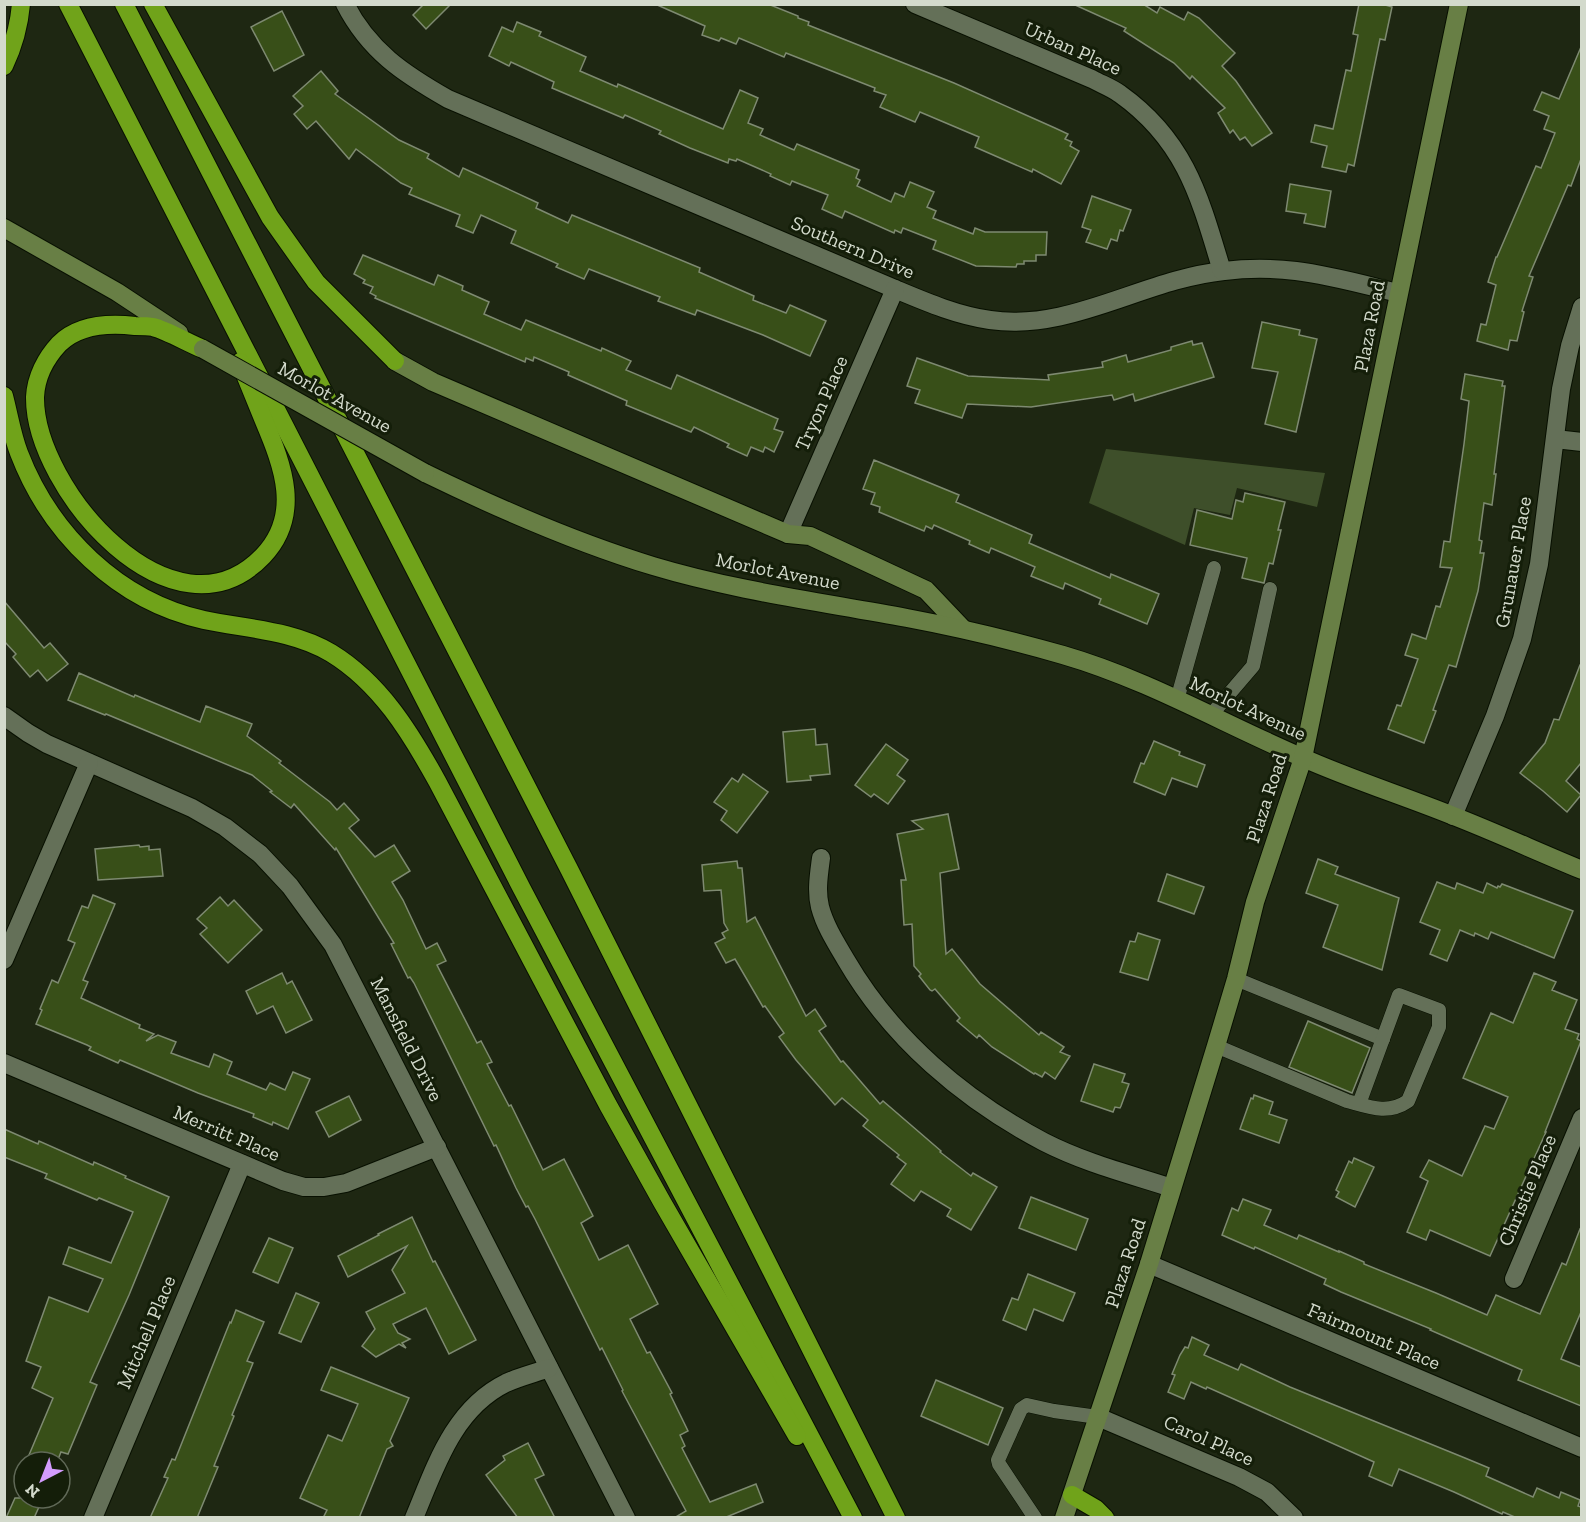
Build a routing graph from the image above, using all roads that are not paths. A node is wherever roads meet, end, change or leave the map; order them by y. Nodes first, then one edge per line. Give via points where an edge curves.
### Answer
1 (21, 4) edge
2 (68, 4) edge
3 (124, 4) edge
4 (153, 4) edge
5 (345, 4) edge
6 (915, 4) edge
7 (1459, 4) edge
8 (4, 66) edge
9 (4, 228) edge
10 (185, 230) junction
11 (1222, 271) junction
12 (895, 289) junction
13 (1398, 292) junction
14 (1581, 307) edge
15 (203, 349) junction
16 (395, 361) joint
17 (4, 396) edge
18 (1555, 439) junction
19 (1581, 442) edge
20 (788, 534) junction
21 (1214, 568) dead end
22 (1270, 590) dead end
23 (963, 629) junction
24 (1177, 700) junction
25 (1211, 715) junction
26 (4, 716) edge
27 (1304, 758) junction
28 (89, 763) junction
29 (1452, 816) junction
30 (821, 858) dead end
31 (1581, 870) edge
32 (4, 960) edge
33 (1236, 979) junction
34 (1383, 1039) junction
35 (1216, 1046) junction
36 (4, 1064) edge
37 (1359, 1104) junction
38 (1581, 1118) edge
39 (437, 1147) junction
40 (242, 1164) junction
41 (1172, 1188) junction
42 (1149, 1264) junction
43 (1514, 1279) dead end
44 (549, 1368) junction
45 (1098, 1417) junction
46 (1581, 1448) edge
47 (1072, 1495) junction
48 (93, 1518) edge
49 (414, 1518) edge
50 (626, 1518) edge
51 (844, 1518) edge
52 (853, 1518) edge
53 (896, 1518) edge
54 (1035, 1518) edge
55 (1064, 1518) edge
56 (1105, 1518) edge
57 (1294, 1518) edge

1 - 8 highway via 19,27
2 - 10 highway
3 - 53 highway via 563,857
4 - 16 highway via 270,218 316,282
5 - 12 street, Southern Drive via 389,61 448,99
6 - 11 street, Urban Place via 1092,79 1119,93 1144,113 1183,162 1202,206
7 - 13 street, Plaza Road
9 - 15 street, Morlot Avenue via 117,292
10 - 15 highway via 278,454 286,496 284,517 266,553 238,576 220,583 201,584 177,582 133,560 88,517 68,492 44,443 35,395 50,354 83,328 107,324 153,327
10 - 52 highway via 522,889
11 - 12 street, Southern Drive via 1180,279 1057,318 1024,322 960,314
11 - 13 street, Southern Drive via 1296,271
12 - 20 street, Tryon Place
13 - 27 street, Plaza Road
14 - 18 street, Grunauer Place via 1561,389
15 - 23 street, Morlot Avenue, bridge via 424,473 533,524 654,566 717,582
16 - 20 street, Morlot Avenue via 433,382
17 - 51 highway via 30,478 46,507 91,561 118,583 173,611 302,640 329,652 357,671 398,718 419,748 662,1202
18 - 19 street
18 - 29 street, Grunauer Place via 1539,564 1522,639 1495,716
20 - 23 street, Morlot Avenue via 810,536 926,590
21 - 24 lane
22 - 25 lane via 1253,666
23 - 24 street, Morlot Avenue via 1068,657
24 - 25 street, Morlot Avenue
25 - 27 street, Morlot Avenue
26 - 28 street, Mansfield Drive via 47,744
27 - 29 street, Morlot Avenue
27 - 33 street, Plaza Road via 1255,902
28 - 32 street
28 - 39 street, Mansfield Drive via 192,808 225,827 260,854 290,886 333,945
29 - 31 street, Morlot Avenue
30 - 41 street via 820,906 828,930 875,1003 935,1067 1005,1120 1047,1143
33 - 34 lane
33 - 35 street, Plaza Road
34 - 37 lane
34 - 37 lane via 1399,995 1439,1010 1439,1027 1408,1101 1383,1110
35 - 37 lane
35 - 41 street, Plaza Road
36 - 40 street, Merritt Place
38 - 43 street, Christie Place
39 - 40 street, Merritt Place via 346,1183 324,1187 283,1181
39 - 44 street, Mansfield Drive
40 - 48 street, Mitchell Place
41 - 42 street, Plaza Road
42 - 45 street, Plaza Road
42 - 46 street, Fairmount Place
44 - 49 street via 506,1383 466,1414 439,1458
44 - 50 street, Mansfield Drive
45 - 47 street, Plaza Road
45 - 54 lane via 1027,1405 1021,1408 998,1460
45 - 57 street, Carol Place via 1239,1477 1267,1492
47 - 55 street, Plaza Road
47 - 56 highway

